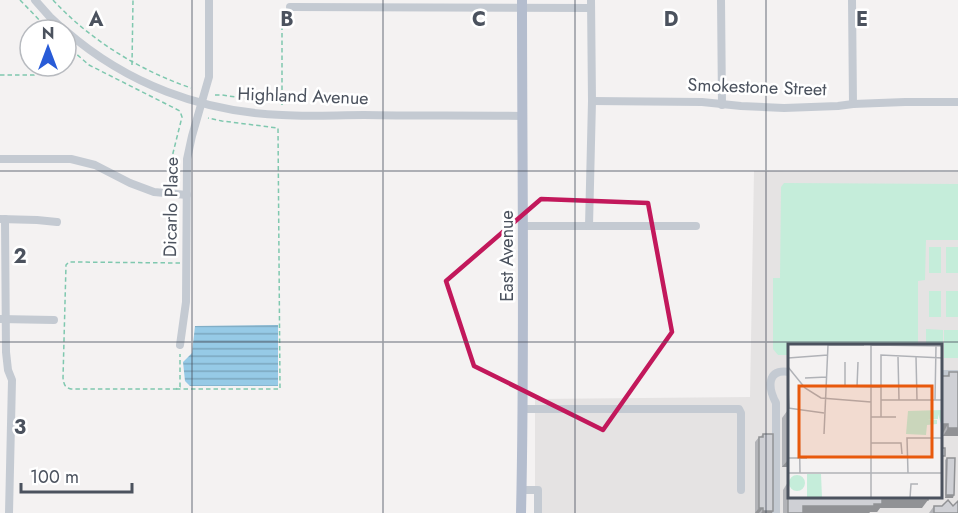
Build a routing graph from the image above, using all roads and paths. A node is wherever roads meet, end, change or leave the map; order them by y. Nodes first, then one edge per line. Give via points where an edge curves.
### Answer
1 (20, 0) edge
2 (35, 0) edge
3 (53, 0) edge
4 (133, 0) edge
5 (209, 0) edge
6 (721, 0) edge
7 (852, 0) edge
8 (333, 3) edge
9 (423, 4) edge
10 (522, 4) edge
11 (591, 4) edge
12 (286, 9) joint
13 (35, 18) edge
14 (51, 18) edge
15 (78, 42) edge
16 (78, 55) edge
17 (132, 64) junction
18 (0, 75) edge
19 (18, 75) edge
20 (191, 88) dead end
21 (215, 95) dead end
22 (282, 100) junction
23 (592, 101) junction
24 (958, 102) edge
25 (201, 104) junction
26 (853, 104) junction
27 (282, 105) dead end
28 (722, 105) junction
29 (523, 116) junction
30 (208, 118) dead end
31 (0, 159) edge
32 (173, 182) dead end
33 (187, 195) junction
34 (3, 219) edge
35 (57, 222) dead end
36 (523, 226) junction
37 (589, 226) junction
38 (696, 226) dead end
39 (186, 262) junction
40 (3, 320) edge
41 (54, 320) dead end
42 (180, 345) joint
43 (788, 372) edge
44 (176, 389) junction
45 (523, 409) junction
46 (0, 420) edge
47 (11, 420) junction
48 (522, 490) junction
49 (741, 490) dead end
50 (9, 513) edge
51 (521, 513) edge
52 (538, 513) edge
53 (776, 513) edge

1 - 13 path
2 - 14 street, Highland Avenue
3 - 17 path
4 - 17 path
5 - 25 street, Dicarlo Place via 209,77
6 - 28 street
7 - 26 street
8 - 9 street
8 - 12 street
9 - 10 street
10 - 11 street
10 - 29 main road, East Avenue
11 - 23 street
12 - 22 path
15 - 25 street, Highland Avenue via 131,76
16 - 32 path via 89,65 180,111
17 - 20 path
18 - 19 path
21 - 22 path
22 - 27 path
23 - 28 street, Smokestone Street
23 - 37 street
24 - 26 street, Smokestone Street
25 - 29 street, Highland Avenue via 284,116
25 - 33 street, Dicarlo Place via 187,159
26 - 28 street, Smokestone Street via 784,108
29 - 36 main road, East Avenue
30 - 44 path via 278,128 280,389
31 - 33 street via 71,159 154,192
33 - 39 street, Dicarlo Place
34 - 35 street
34 - 40 street
36 - 37 street
36 - 45 main road, East Avenue
37 - 38 street
39 - 42 street, Dicarlo Place
39 - 44 path via 69,262 66,266 66,387
40 - 41 street
40 - 47 street via 12,381
42 - 44 path via 180,387
43 - 53 street via 775,375 770,383 776,403
45 - 48 main road, East Avenue
45 - 49 street via 739,409
46 - 47 street
47 - 50 street
48 - 51 main road, East Avenue
48 - 52 street via 541,490

